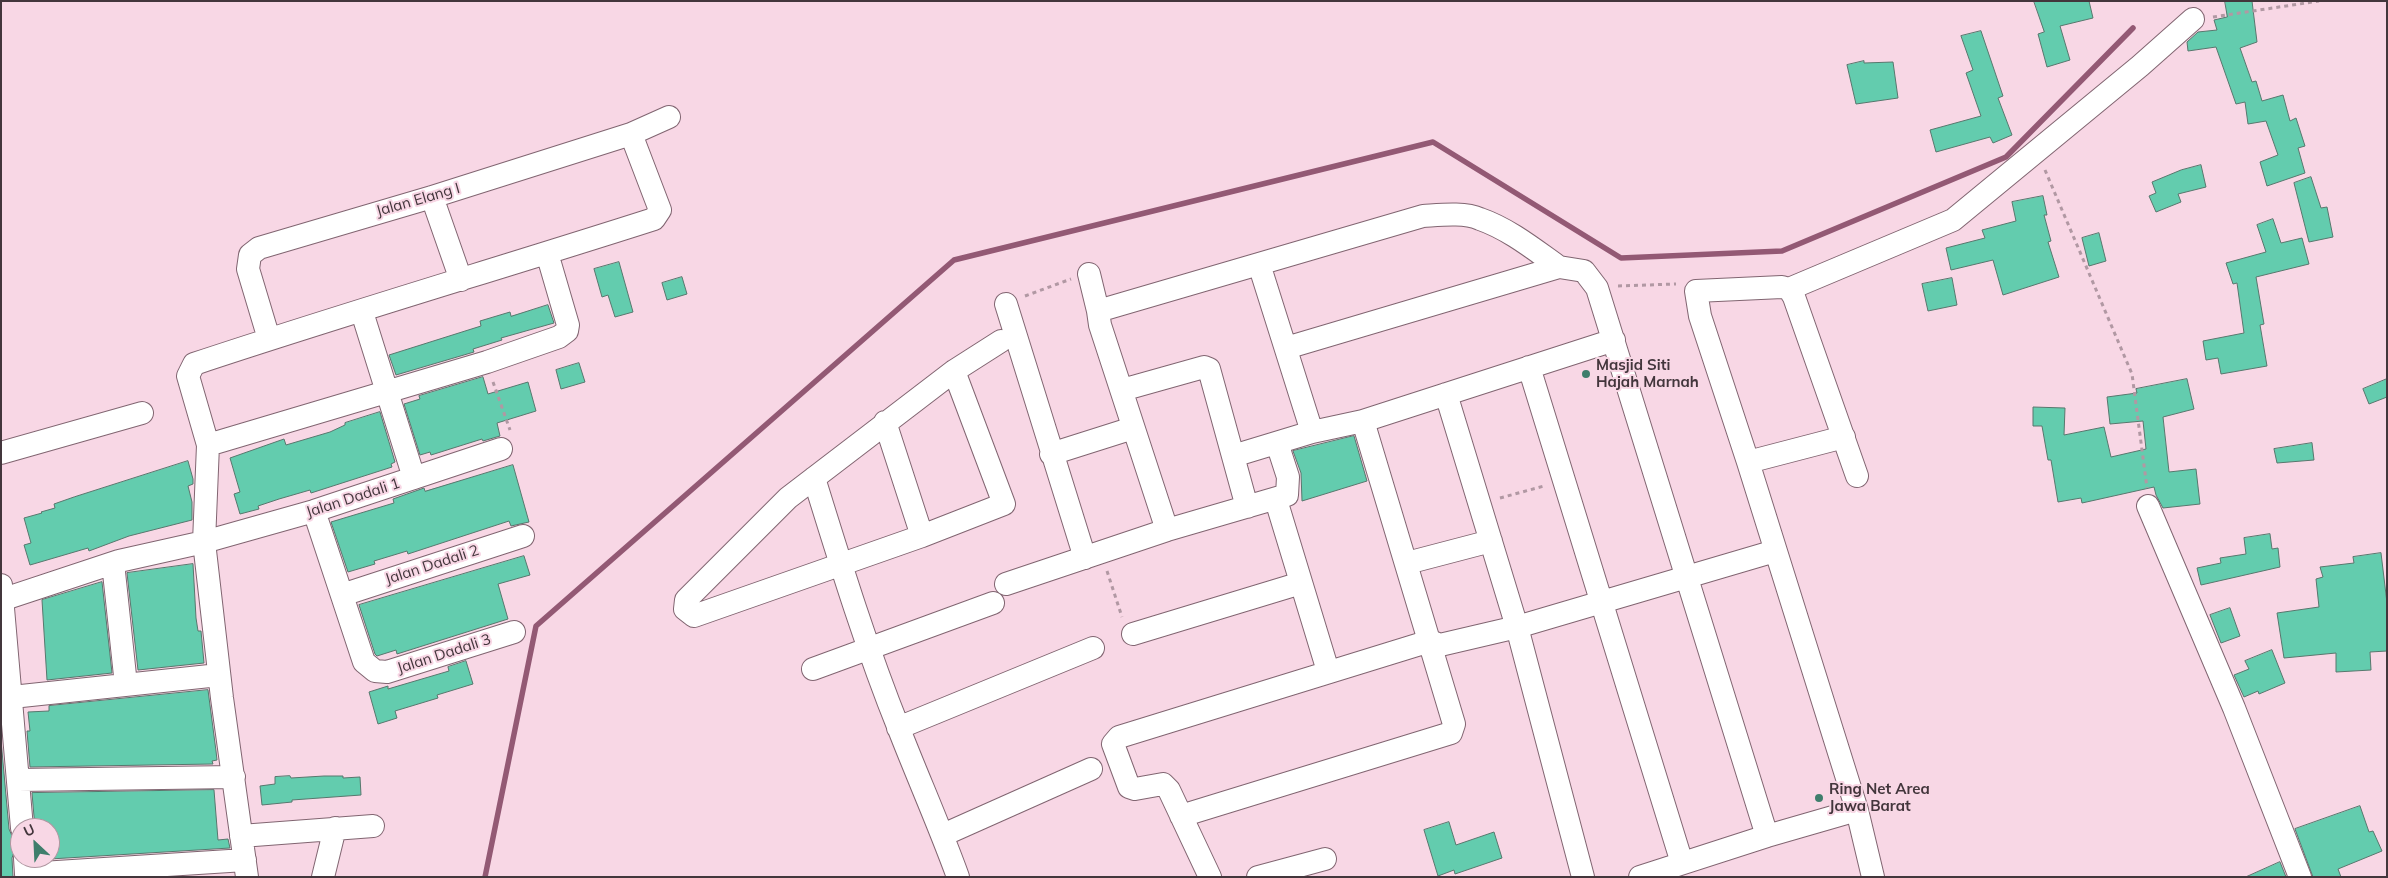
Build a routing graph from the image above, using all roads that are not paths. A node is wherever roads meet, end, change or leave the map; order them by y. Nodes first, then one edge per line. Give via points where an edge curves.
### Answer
1 (2193, 19) road end
2 (669, 117) dead end
3 (631, 134) junction
4 (432, 198) junction
5 (547, 253) junction
6 (1259, 264) junction
7 (1559, 267) junction
8 (1089, 274) road end
9 (460, 280) junction
10 (1789, 289) junction
11 (1006, 304) road end
12 (1098, 311) junction
13 (362, 312) junction
14 (268, 339) junction
15 (1614, 340) junction
16 (1001, 341) dead end
17 (1286, 348) junction
18 (1529, 367) junction
19 (954, 371) junction
20 (1122, 390) junction
21 (387, 393) junction
22 (1446, 394) junction
23 (142, 413) dead end
24 (1363, 421) junction
25 (885, 422) junction
26 (1133, 428) junction
27 (1312, 432) junction
28 (1844, 437) junction
29 (1277, 443) junction
30 (208, 445) junction
31 (501, 449) road end
32 (1, 453) edge
33 (1051, 454) junction
34 (1233, 456) junction
35 (1748, 462) junction
36 (1857, 476) dead end
37 (414, 478) junction
38 (814, 478) junction
39 (1276, 500) junction
40 (2148, 506) road end
41 (1247, 507) junction
42 (314, 511) junction
43 (1167, 530) junction
44 (523, 536) dead end
45 (922, 536) junction
46 (1491, 541) junction
47 (204, 542) junction
48 (1775, 551) junction
49 (1093, 556) junction
50 (113, 563) junction
51 (1407, 563) junction
52 (841, 565) junction
53 (1686, 576) junction
54 (1301, 583) junction
55 (1006, 584) dead end
56 (2, 594) edge
57 (342, 595) junction
58 (1602, 602) junction
59 (993, 603) dead end
60 (1517, 627) junction
61 (514, 632) dead end
62 (1133, 634) road end
63 (1430, 641) junction
64 (870, 648) junction
65 (1094, 648) dead end
66 (5, 663) edge
67 (813, 668) dead end
68 (1328, 670) junction
69 (219, 676) junction
70 (126, 685) junction
71 (12, 697) junction
72 (898, 728) junction
73 (1091, 769) dead end
74 (234, 777) junction
75 (18, 780) junction
76 (1857, 810) junction
77 (1181, 816) junction
78 (21, 818) edge
79 (373, 826) dead end
80 (335, 828) junction
81 (943, 835) junction
82 (241, 836) junction
83 (1767, 836) junction
84 (1325, 860) dead end
85 (1682, 863) junction
86 (246, 868) edge
87 (26, 869) edge
88 (323, 877) edge
89 (958, 877) edge
90 (1210, 877) edge
91 (1258, 877) edge
92 (1583, 877) edge
93 (1640, 877) edge
94 (1873, 877) edge
95 (2300, 877) edge

1 - 10 street via 1953,220
2 - 3 street, Jalan Elang I
3 - 4 street, Jalan Elang I
3 - 5 street via 660,210 658,216
4 - 9 street
4 - 14 street, Jalan Elang I via 259,248 250,255 248,268
5 - 9 street
5 - 21 street via 567,331 560,337
6 - 7 street via 1423,216 1446,215 1479,218 1522,241
6 - 12 street
6 - 17 street
7 - 15 street via 1584,271 1597,288
7 - 17 street
8 - 12 street
9 - 13 street
10 - 28 street
10 - 35 street via 1696,291 1700,316
11 - 33 street
12 - 20 street
13 - 14 street
13 - 21 street
14 - 30 street via 194,364 190,369 188,376
15 - 18 street
15 - 53 street
16 - 19 street
17 - 27 street
18 - 22 street
18 - 58 street
19 - 25 street
19 - 45 street via 1004,504
20 - 26 street
20 - 34 street via 1209,369
21 - 30 street
21 - 37 street
22 - 24 street
22 - 46 street
23 - 32 street
24 - 27 street
24 - 51 street
25 - 38 street
25 - 45 street
26 - 33 street
26 - 43 street
27 - 29 street
28 - 35 street
28 - 36 street
29 - 34 street
29 - 39 street via 1289,487 1287,495
30 - 47 street
31 - 37 street, Jalan Dadali 1
33 - 49 street
34 - 41 street
35 - 48 street
37 - 42 street, Jalan Dadali 1
38 - 52 street
38 - 52 street via 788,498 686,600 684,609 694,616
39 - 41 street
39 - 54 street
40 - 95 street via 2234,708
41 - 43 street
42 - 47 street, Jalan Dadali 1
42 - 57 street
43 - 49 street
44 - 57 street, Jalan Dadali 2
45 - 52 street
46 - 51 street
46 - 60 street
47 - 50 street, Jalan Dadali 1
47 - 69 street
48 - 53 street
48 - 76 street
49 - 55 street
50 - 56 street, Jalan Dadali 1
50 - 70 street
51 - 63 street
52 - 64 street
53 - 58 street
53 - 83 street
54 - 62 street
54 - 68 street
56 - 66 street
57 - 61 street, Jalan Dadali 3 via 364,662 374,671 387,672
58 - 60 street
58 - 85 street
59 - 64 street
60 - 63 street via 1440,645
60 - 92 street
63 - 68 street
63 - 77 street via 1454,724 1451,733
64 - 67 street
64 - 72 street
65 - 72 street
66 - 71 street
68 - 77 street via 1116,740 1113,744 1130,787 1163,784
69 - 70 street
69 - 74 street
70 - 71 street
71 - 75 street
72 - 81 street
73 - 81 street
74 - 75 street
74 - 82 street
75 - 78 street
76 - 83 street
76 - 94 street
77 - 90 street
79 - 80 street
80 - 82 street
80 - 88 street
81 - 89 street
82 - 86 street
83 - 85 street
84 - 91 street
85 - 93 street
86 - 87 street

